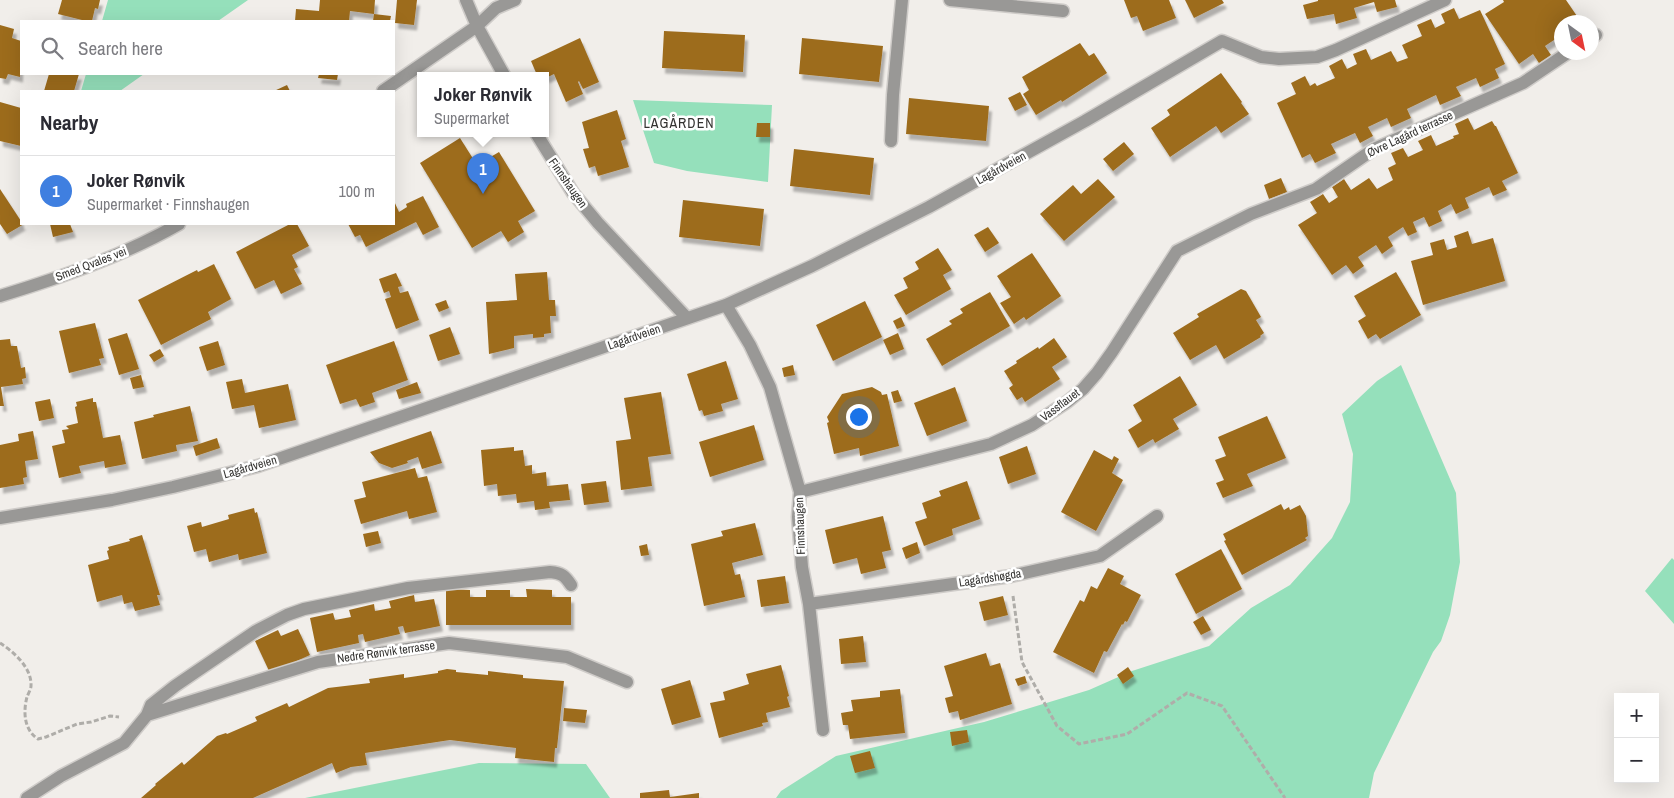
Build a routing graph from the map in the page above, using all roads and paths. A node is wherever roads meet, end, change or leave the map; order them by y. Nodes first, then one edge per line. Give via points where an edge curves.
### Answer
1 (466, 0) edge
2 (514, 0) edge
3 (902, 0) edge
4 (950, 0) edge
5 (1446, 0) edge
6 (1063, 11) dead end
7 (477, 26) junction
8 (1557, 60) edge
9 (502, 72) edge
10 (384, 90) edge
11 (538, 137) edge
12 (891, 141) dead end
13 (1251, 214) joint
14 (178, 225) edge
15 (0, 296) edge
16 (726, 305) junction
17 (688, 318) junction
18 (800, 492) junction
19 (1157, 516) dead end
20 (0, 518) edge
21 (1011, 576) junction
22 (571, 585) dead end
23 (809, 604) junction
24 (0, 643) edge
25 (627, 682) dead end
26 (148, 714) junction
27 (110, 716) dead end
28 (823, 730) dead end
29 (27, 798) edge
30 (1284, 798) edge

1 - 7 street
2 - 7 street via 496,8
3 - 12 street via 892,95
4 - 6 street
5 - 16 street, Lagårdveien via 1316,56 1279,60 1261,57 1222,41 929,207
7 - 9 street
7 - 10 street
8 - 13 street, Øvre Lagård terrasse via 1523,83 1374,149 1316,189
11 - 17 street, Finnshaugen via 573,193
13 - 18 street, Vassflauet via 1177,251 1097,373 1067,402 1032,425 991,444
14 - 15 street, Smed Qvales vei via 106,260
16 - 17 street, Lagårdveien
16 - 18 street, Finnshaugen via 770,387
17 - 20 street, Lagårdveien via 258,466 112,500
18 - 23 street, Finnshaugen via 798,517 802,567
19 - 21 street, Lagårdshøgda via 1100,556
21 - 23 street, Lagårdshøgda
21 - 30 path via 1022,662 1057,726 1079,744 1127,734 1187,693 1222,706
22 - 26 street via 565,576 550,572 408,588 304,609 270,622 249,635 174,686 151,705
23 - 28 street, Finnshaugen
24 - 27 path via 25,665 31,686 25,709 27,727 38,739
25 - 26 street, Nedre Rønvik terrasse via 567,657 449,643 318,662
26 - 29 street via 124,743 67,772

